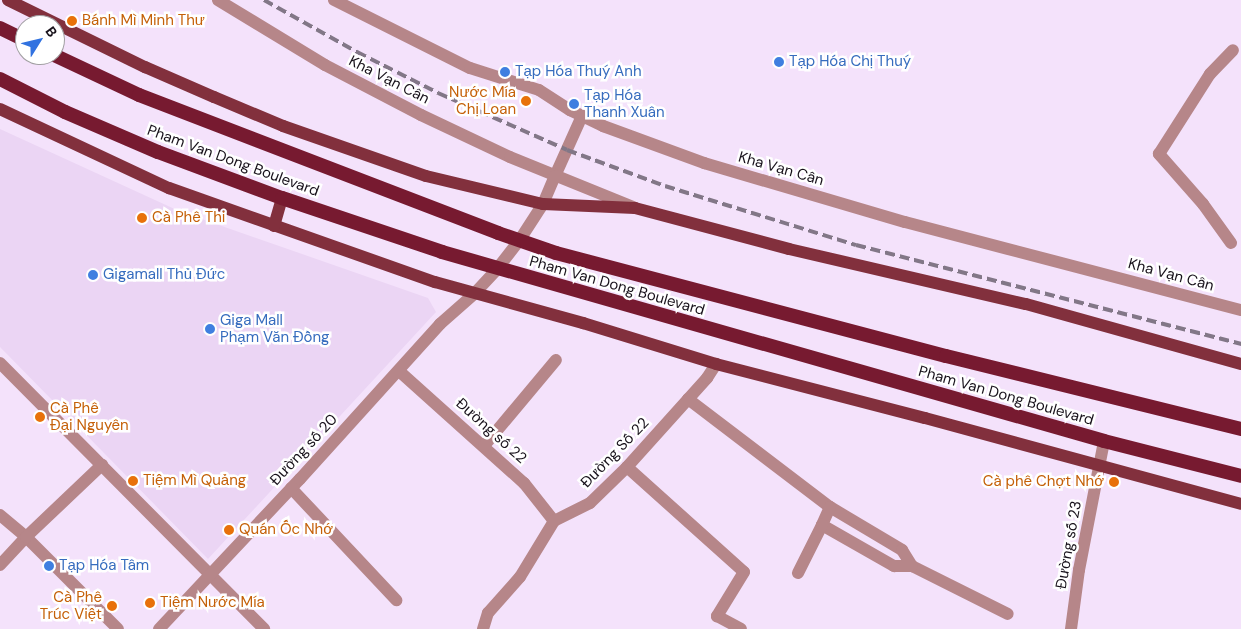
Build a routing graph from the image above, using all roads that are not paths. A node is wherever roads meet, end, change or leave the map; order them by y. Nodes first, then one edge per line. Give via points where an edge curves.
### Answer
1 (8, 0) edge
2 (218, 0) edge
3 (334, 0) edge
4 (0, 28) edge
5 (15, 35) edge
6 (1233, 50) dead end
7 (65, 60) edge
8 (0, 79) edge
9 (0, 109) edge
10 (582, 116) junction
11 (555, 176) junction
12 (282, 198) junction
13 (543, 204) junction
14 (635, 208) junction
15 (274, 226) junction
16 (519, 241) junction
17 (1231, 243) dead end
18 (497, 269) junction
19 (474, 294) junction
20 (1241, 310) edge
21 (556, 360) dead end
22 (0, 363) edge
23 (716, 364) junction
24 (1241, 364) edge
25 (399, 371) junction
26 (688, 399) junction
27 (1241, 429) edge
28 (1104, 441) junction
29 (484, 446) junction
30 (102, 464) junction
31 (626, 467) junction
32 (1100, 467) junction
33 (1241, 476) edge
34 (291, 488) junction
35 (1241, 504) edge
36 (830, 507) junction
37 (0, 515) edge
38 (554, 521) junction
39 (822, 525) junction
40 (26, 537) junction
41 (0, 565) edge
42 (912, 566) junction
43 (798, 573) dead end
44 (210, 576) junction
45 (396, 600) dead end
46 (1008, 614) dead end
47 (118, 629) edge
48 (159, 629) edge
49 (264, 629) edge
50 (483, 629) edge
51 (741, 629) edge
52 (1071, 629) edge

1 - 13 main road via 145,67 284,126 426,176
2 - 11 street, Kha Vạn Cân via 374,92 465,137
3 - 10 street, Kha Vạn Cân via 470,68 539,90
4 - 5 highway
6 - 17 street via 1210,74 1159,154 1203,204
7 - 16 highway, Pham Van Dong Boulevard via 139,95
8 - 12 highway, Pham Van Dong Boulevard via 65,112 158,152
9 - 15 main road via 169,188
10 - 11 street
10 - 20 street, Kha Vạn Cân via 704,163 905,222
11 - 13 street, Đường số 20
11 - 14 street, Kha Vạn Cân
12 - 15 main road
12 - 18 highway, Pham Van Dong Boulevard
13 - 14 main road
13 - 16 street, Đường số 20
14 - 24 main road via 789,249 1026,304
15 - 19 main road
16 - 18 street, Đường số 20
16 - 27 highway, Pham Van Dong Boulevard via 592,264
18 - 19 street, Đường số 20
18 - 28 highway, Pham Van Dong Boulevard
19 - 23 main road
19 - 25 street, Đường số 20 via 440,324
21 - 29 street
22 - 30 street
23 - 26 street, Đường Số 22
23 - 32 main road
25 - 29 street, Đường số 22
25 - 34 street, Đường số 20
26 - 31 street, Đường Số 22
26 - 36 street
28 - 32 street, Đường số 23
28 - 33 highway, Pham Van Dong Boulevard
29 - 38 street, Đường số 22 via 524,482
30 - 40 street
30 - 44 street
31 - 38 street, Đường Số 22 via 590,503
31 - 51 street via 744,572 717,616
32 - 35 main road
32 - 52 street, Đường số 23 via 1079,570
34 - 44 street, Đường số 20
34 - 45 street
36 - 39 street
36 - 42 street via 902,550
37 - 40 street
38 - 50 street via 520,576 488,613
39 - 42 street via 894,566
39 - 43 street
40 - 41 street
40 - 47 street
42 - 46 street
44 - 48 street, Đường số 20
44 - 49 street

